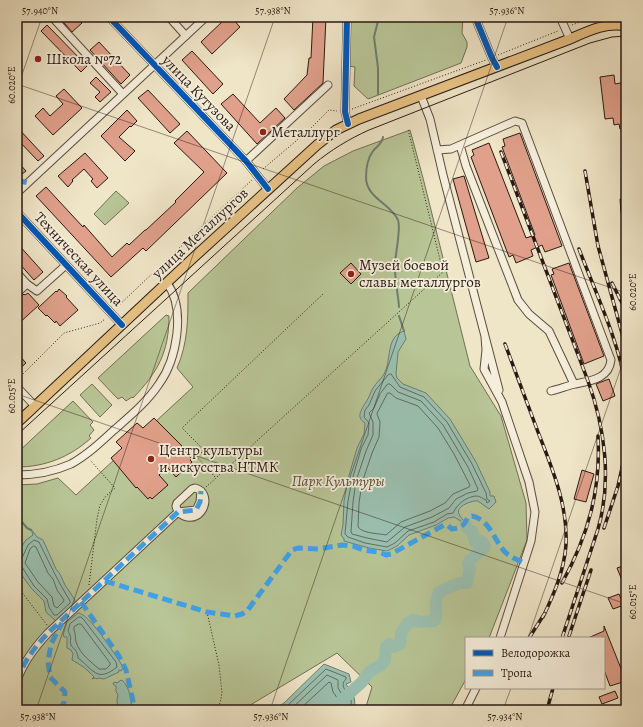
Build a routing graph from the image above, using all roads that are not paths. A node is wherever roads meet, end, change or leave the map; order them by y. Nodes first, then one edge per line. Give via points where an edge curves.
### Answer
1 (52, 17) edge
2 (110, 17) edge
3 (169, 17) edge
4 (206, 17) edge
5 (347, 17) edge
6 (475, 17) edge
7 (560, 17) edge
8 (626, 26) edge
9 (186, 36) junction
10 (570, 39) junction
11 (154, 65) junction
12 (497, 68) junction
13 (328, 85) dead end
14 (123, 94) junction
15 (421, 96) junction
16 (348, 124) junction
17 (460, 145) junction
18 (437, 150) junction
19 (246, 161) junction
20 (268, 189) junction
21 (17, 193) edge
22 (17, 212) edge
23 (66, 265) junction
24 (17, 273) edge
25 (167, 283) junction
26 (27, 284) junction
27 (17, 293) edge
28 (122, 325) junction
29 (574, 384) junction
30 (17, 386) edge
31 (551, 391) dead end
32 (35, 406) junction
33 (17, 423) edge
34 (17, 475) edge
35 (178, 512) junction
36 (500, 637) edge
37 (17, 682) edge
38 (476, 689) edge
39 (465, 710) edge

1 - 14 street
2 - 11 street, улица Кутузова
3 - 9 street
4 - 9 street
5 - 16 street via 345,112
6 - 12 street
7 - 10 street
8 - 10 main road, улица Металлургов via 595,28
9 - 11 street
10 - 12 main road, улица Металлургов
11 - 14 street
11 - 19 street, улица Кутузова
12 - 15 main road, улица Металлургов
13 - 19 street
14 - 21 street
15 - 16 main road, улица Металлургов
15 - 18 street via 430,119
16 - 20 main road, улица Металлургов via 317,145
17 - 18 street via 451,150
17 - 29 street via 518,300 529,314 549,331
17 - 29 street via 515,121 522,123 611,360 609,369 603,376
18 - 36 street via 502,402 529,482 535,512 531,541
19 - 20 street, улица Кутузова
20 - 25 main road, улица Металлургов
22 - 23 street, Техническая улица
23 - 26 street via 37,291
23 - 28 street, Техническая улица
24 - 26 street
25 - 28 main road, улица Металлургов
25 - 34 street via 175,298 177,321 173,352 165,374 148,399 85,455 62,467
26 - 27 street
28 - 32 main road, улица Металлургов
29 - 31 street
30 - 32 street
32 - 33 main road, улица Металлургов
35 - 35 street via 191,517 200,513 205,504 201,491 192,489 177,503
35 - 37 street via 51,630 36,646 22,668
38 - 39 street

